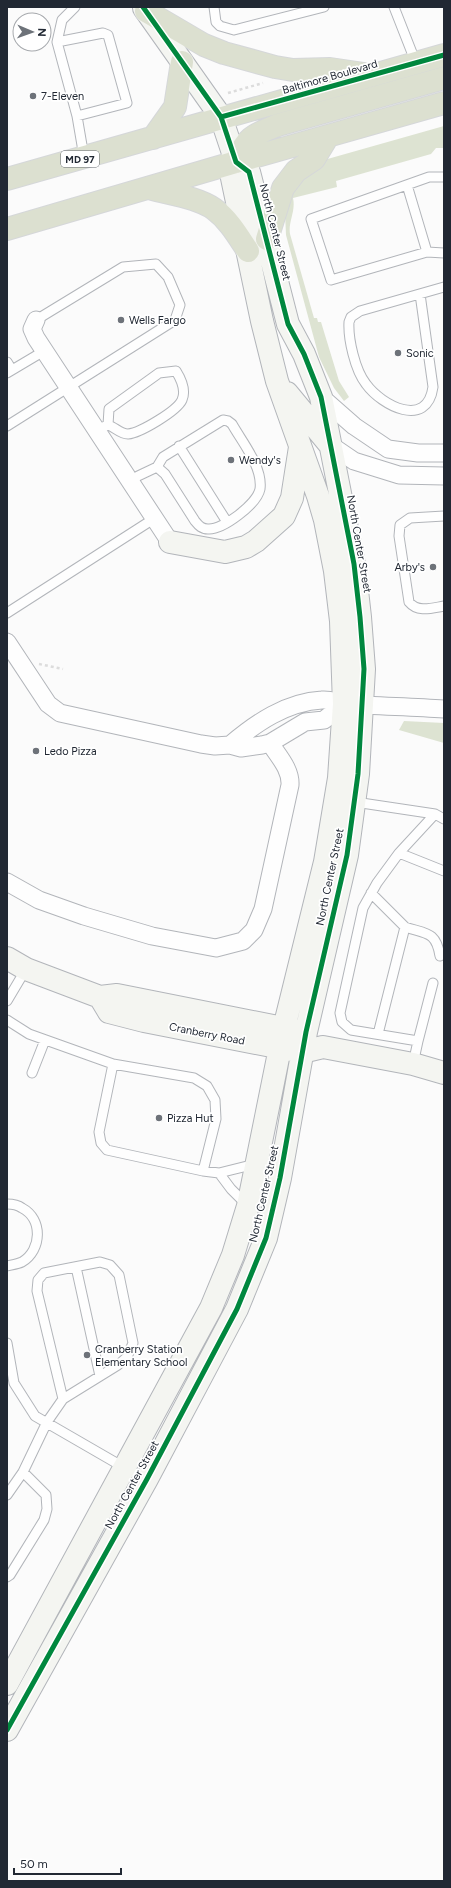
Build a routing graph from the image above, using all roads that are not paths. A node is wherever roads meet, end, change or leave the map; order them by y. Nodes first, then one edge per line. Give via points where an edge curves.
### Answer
1 (76, 7) edge
2 (214, 7) edge
3 (324, 7) edge
4 (394, 7) edge
5 (144, 9) edge
6 (57, 42) junction
7 (444, 56) edge
8 (182, 62) junction
9 (416, 63) junction
10 (372, 75) junction
11 (444, 78) edge
12 (444, 104) edge
13 (77, 116) junction
14 (221, 117) junction
15 (328, 136) junction
16 (153, 138) junction
17 (84, 158) junction
18 (236, 162) junction
19 (444, 177) edge
20 (7, 179) edge
21 (407, 185) junction
22 (149, 188) junction
23 (7, 229) edge
24 (267, 239) junction
25 (248, 251) junction
26 (426, 252) junction
27 (444, 253) edge
28 (444, 287) edge
29 (420, 294) junction
30 (36, 320) joint
31 (44, 351) junction
32 (7, 362) edge
33 (10, 372) edge
34 (277, 381) junction
35 (68, 386) junction
36 (321, 397) junction
37 (7, 426) edge
38 (102, 427) junction
39 (300, 444) junction
40 (179, 446) junction
41 (332, 446) junction
42 (444, 453) edge
43 (157, 467) junction
44 (444, 476) edge
45 (130, 482) junction
46 (444, 516) edge
47 (155, 518) junction
48 (227, 522) junction
49 (170, 542) joint
50 (444, 606) edge
51 (7, 613) edge
52 (7, 642) edge
53 (353, 704) junction
54 (444, 709) edge
55 (270, 743) junction
56 (230, 745) junction
57 (355, 802) junction
58 (435, 814) junction
59 (444, 819) edge
60 (399, 853) junction
61 (444, 872) edge
62 (7, 882) edge
63 (371, 892) junction
64 (405, 928) junction
65 (440, 956) dead end
66 (7, 958) edge
67 (26, 969) junction
68 (433, 984) dead end
69 (7, 1001) edge
70 (7, 1020) edge
71 (378, 1034) junction
72 (282, 1038) junction
73 (46, 1040) junction
74 (418, 1041) junction
75 (310, 1044) junction
76 (113, 1064) junction
77 (413, 1064) junction
78 (32, 1073) dead end
79 (444, 1073) edge
80 (255, 1164) junction
81 (204, 1171) junction
82 (219, 1173) junction
83 (7, 1204) edge
84 (248, 1206) junction
85 (7, 1266) edge
86 (76, 1267) junction
87 (7, 1343) edge
88 (100, 1376) junction
89 (63, 1399) junction
90 (47, 1422) junction
91 (125, 1468) junction
92 (23, 1472) junction
93 (147, 1478) junction
94 (7, 1495) edge
95 (7, 1577) edge
96 (7, 1684) edge
97 (7, 1730) edge

1 - 6 lane via 62,20
2 - 3 lane via 216,22 220,26 234,30
4 - 9 lane
5 - 8 street, North Center Street
5 - 10 highway via 204,45 224,53 292,70 330,68
6 - 13 lane
6 - 13 lane via 103,33 108,35 127,103
7 - 9 highway, Baltimore Boulevard / MD 97
8 - 14 street, North Center Street
8 - 16 highway via 176,106
9 - 10 highway, Baltimore Boulevard / MD 97
10 - 14 highway, Baltimore Boulevard / MD 97
11 - 18 highway via 278,125 255,134 245,143
12 - 15 highway
13 - 17 lane
14 - 16 highway, Baltimore Boulevard / MD 97
14 - 18 street, North Center Street
15 - 18 highway
15 - 24 highway via 314,159 296,171 283,188
16 - 17 highway, Baltimore Boulevard / MD 97
17 - 20 highway, Baltimore Boulevard / MD 97
18 - 22 highway
18 - 24 street, North Center Street via 249,172
18 - 25 street, North Center Street via 232,178
19 - 21 lane via 429,177
21 - 26 lane
21 - 26 lane via 311,219 332,280
22 - 23 highway
22 - 25 highway via 195,200 216,210 232,227
24 - 36 street, North Center Street via 288,324 304,354
25 - 34 street, North Center Street
26 - 27 lane
28 - 29 lane
29 - 29 lane via 360,311 351,317 349,327 356,368 366,384 389,405 409,410 426,405 431,398 433,387
30 - 31 street via 32,328
30 - 35 lane via 123,267 156,264 168,277 180,305 175,320
31 - 33 lane
31 - 35 street
32 - 33 lane
34 - 39 street, North Center Street
34 - 41 street
35 - 37 lane
35 - 38 street
36 - 41 street, North Center Street
36 - 42 street via 354,426 388,449
38 - 38 lane via 128,434 144,428 178,406 183,398 182,381 176,371 158,373 109,409
38 - 45 street
39 - 49 street via 292,498 284,516 256,541 246,547 225,552
39 - 53 street, North Center Street via 324,514 335,571
40 - 43 lane via 164,457
40 - 48 lane
40 - 48 lane via 222,420 228,420 232,424 257,468 260,489 248,508
41 - 44 street via 354,461 399,475
41 - 53 street, North Center Street via 358,590 364,668
43 - 45 lane
43 - 48 lane via 165,474 200,527 216,528
45 - 47 street
46 - 50 lane via 410,518 400,525 399,536 409,602 414,608
47 - 49 street
47 - 51 lane
52 - 56 street via 48,704 60,713 201,744
53 - 54 street
53 - 55 street via 324,720 305,722
53 - 56 street via 323,699 301,703 281,710 255,725
53 - 57 street, North Center Street
53 - 72 street, North Center Street via 325,862
55 - 56 street via 241,748
55 - 62 street via 289,771 290,785 263,909 254,930 243,941 216,948 152,936 39,900
57 - 58 lane
57 - 75 street, North Center Street
58 - 59 lane
58 - 60 lane
60 - 61 lane
60 - 63 lane
63 - 64 lane
63 - 71 lane via 363,908 340,1013 342,1022 351,1030
64 - 65 lane via 431,936 438,943
64 - 71 lane
66 - 67 street, Cranberry Road
67 - 69 lane
67 - 72 street, Cranberry Road via 100,997 109,1012 144,1021
68 - 74 lane
70 - 73 lane via 29,1034
71 - 74 lane
72 - 75 street, Cranberry Road
72 - 80 street, North Center Street
73 - 76 lane
73 - 78 lane
74 - 77 lane
75 - 77 street, Cranberry Road
75 - 93 street, North Center Street via 266,1238 237,1309
76 - 81 lane via 194,1078 207,1086 216,1100 216,1119
76 - 81 lane via 99,1132 101,1143 107,1150
77 - 79 street, Cranberry Road
80 - 82 lane
80 - 84 street, North Center Street
81 - 82 lane
82 - 84 lane
83 - 85 lane via 22,1208 32,1216 37,1227 37,1241 32,1252 22,1262
84 - 91 street, North Center Street via 234,1255 211,1308
86 - 88 lane
86 - 88 lane via 100,1262 110,1265 119,1275 134,1343 127,1357
86 - 89 lane via 44,1273 38,1280 37,1290
87 - 90 lane via 14,1383 35,1416
88 - 89 lane
89 - 90 lane
90 - 91 lane
90 - 92 lane
91 - 93 lane
91 - 96 street, North Center Street
92 - 94 lane
92 - 95 lane via 46,1495 47,1509 44,1520
93 - 97 street, North Center Street

